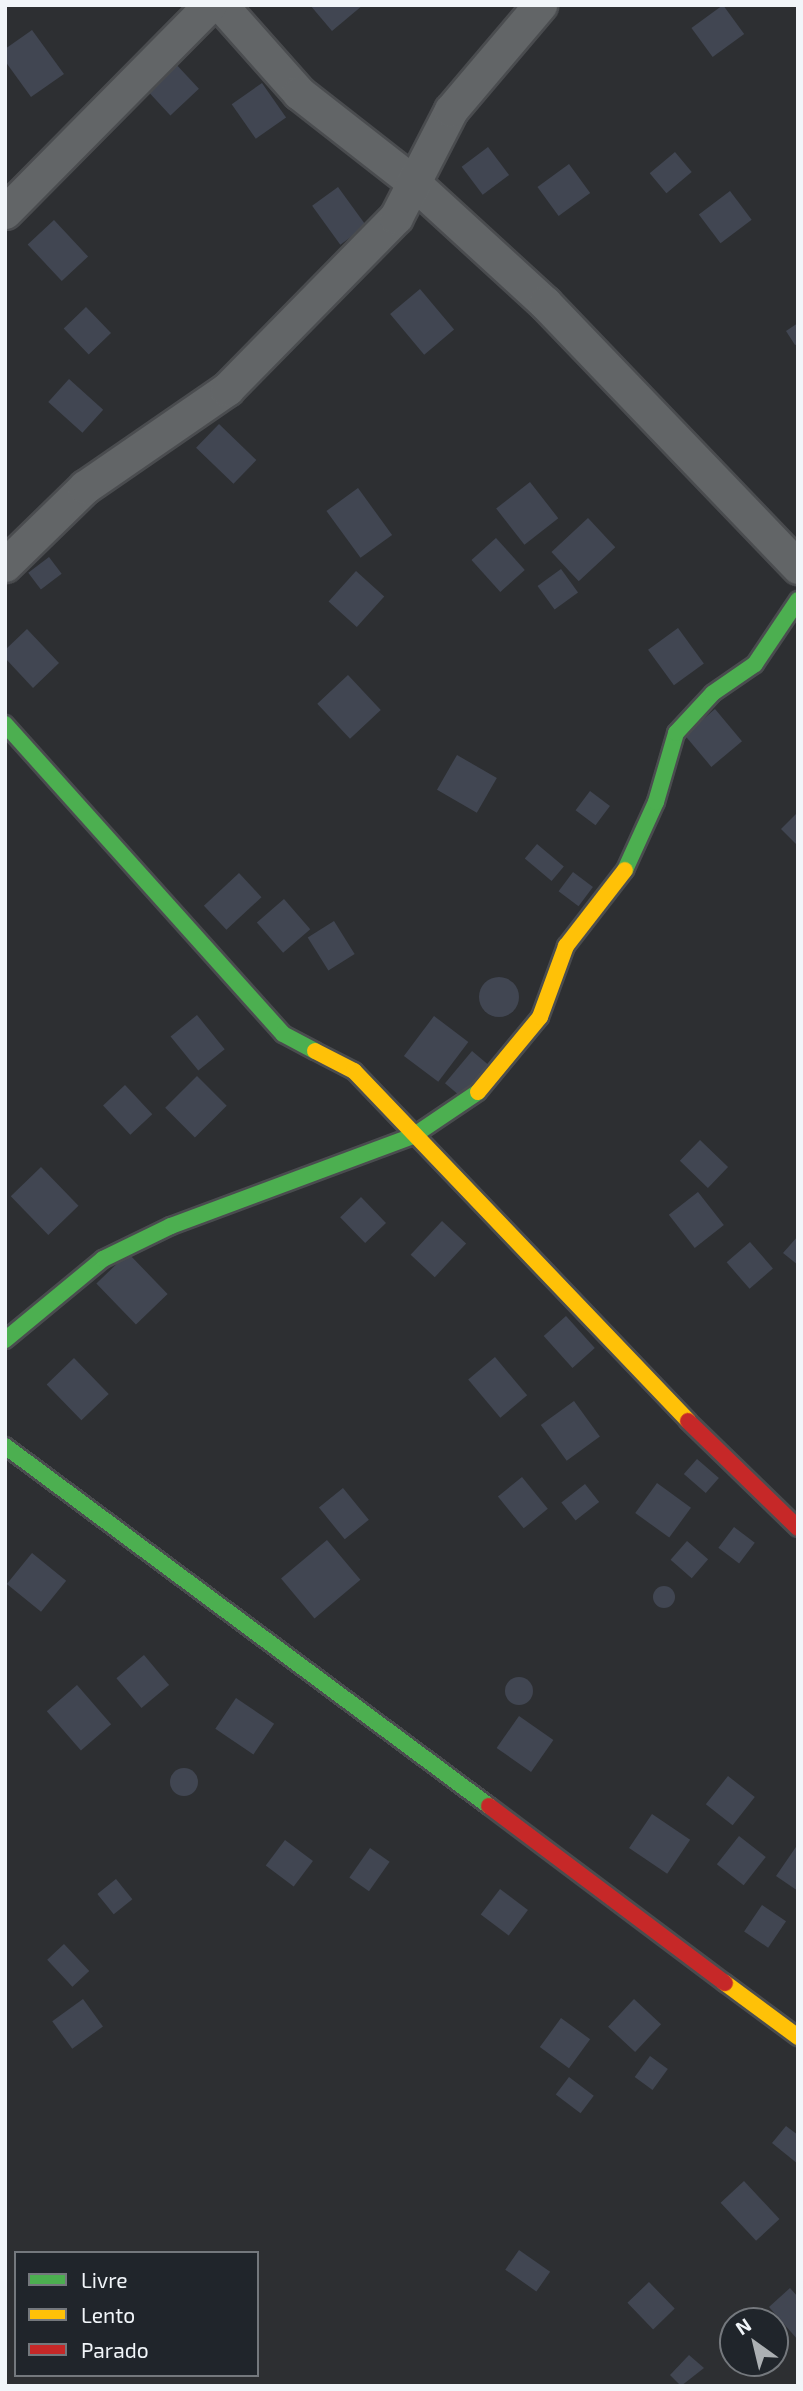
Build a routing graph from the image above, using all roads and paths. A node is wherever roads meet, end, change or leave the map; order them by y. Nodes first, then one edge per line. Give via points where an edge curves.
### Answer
1 (210, 5) edge
2 (222, 5) edge
3 (540, 5) edge
4 (413, 182) junction
5 (5, 212) edge
6 (5, 565) edge
7 (798, 567) edge
8 (798, 600) edge
9 (5, 724) edge
10 (413, 1136) junction
11 (5, 1340) edge
12 (5, 1446) edge
13 (798, 1528) edge
14 (798, 2037) edge

1 - 5 street
2 - 4 street via 299,93
3 - 4 street via 451,110
4 - 6 street via 396,217 227,388 85,487
4 - 7 street via 545,303
8 - 10 street via 755,664 713,693 677,733 656,802 625,870 566,946 540,1017 469,1104
9 - 10 street via 283,1034 355,1071
10 - 11 street via 171,1226 103,1259
10 - 13 street via 616,1339 721,1459
12 - 14 street

